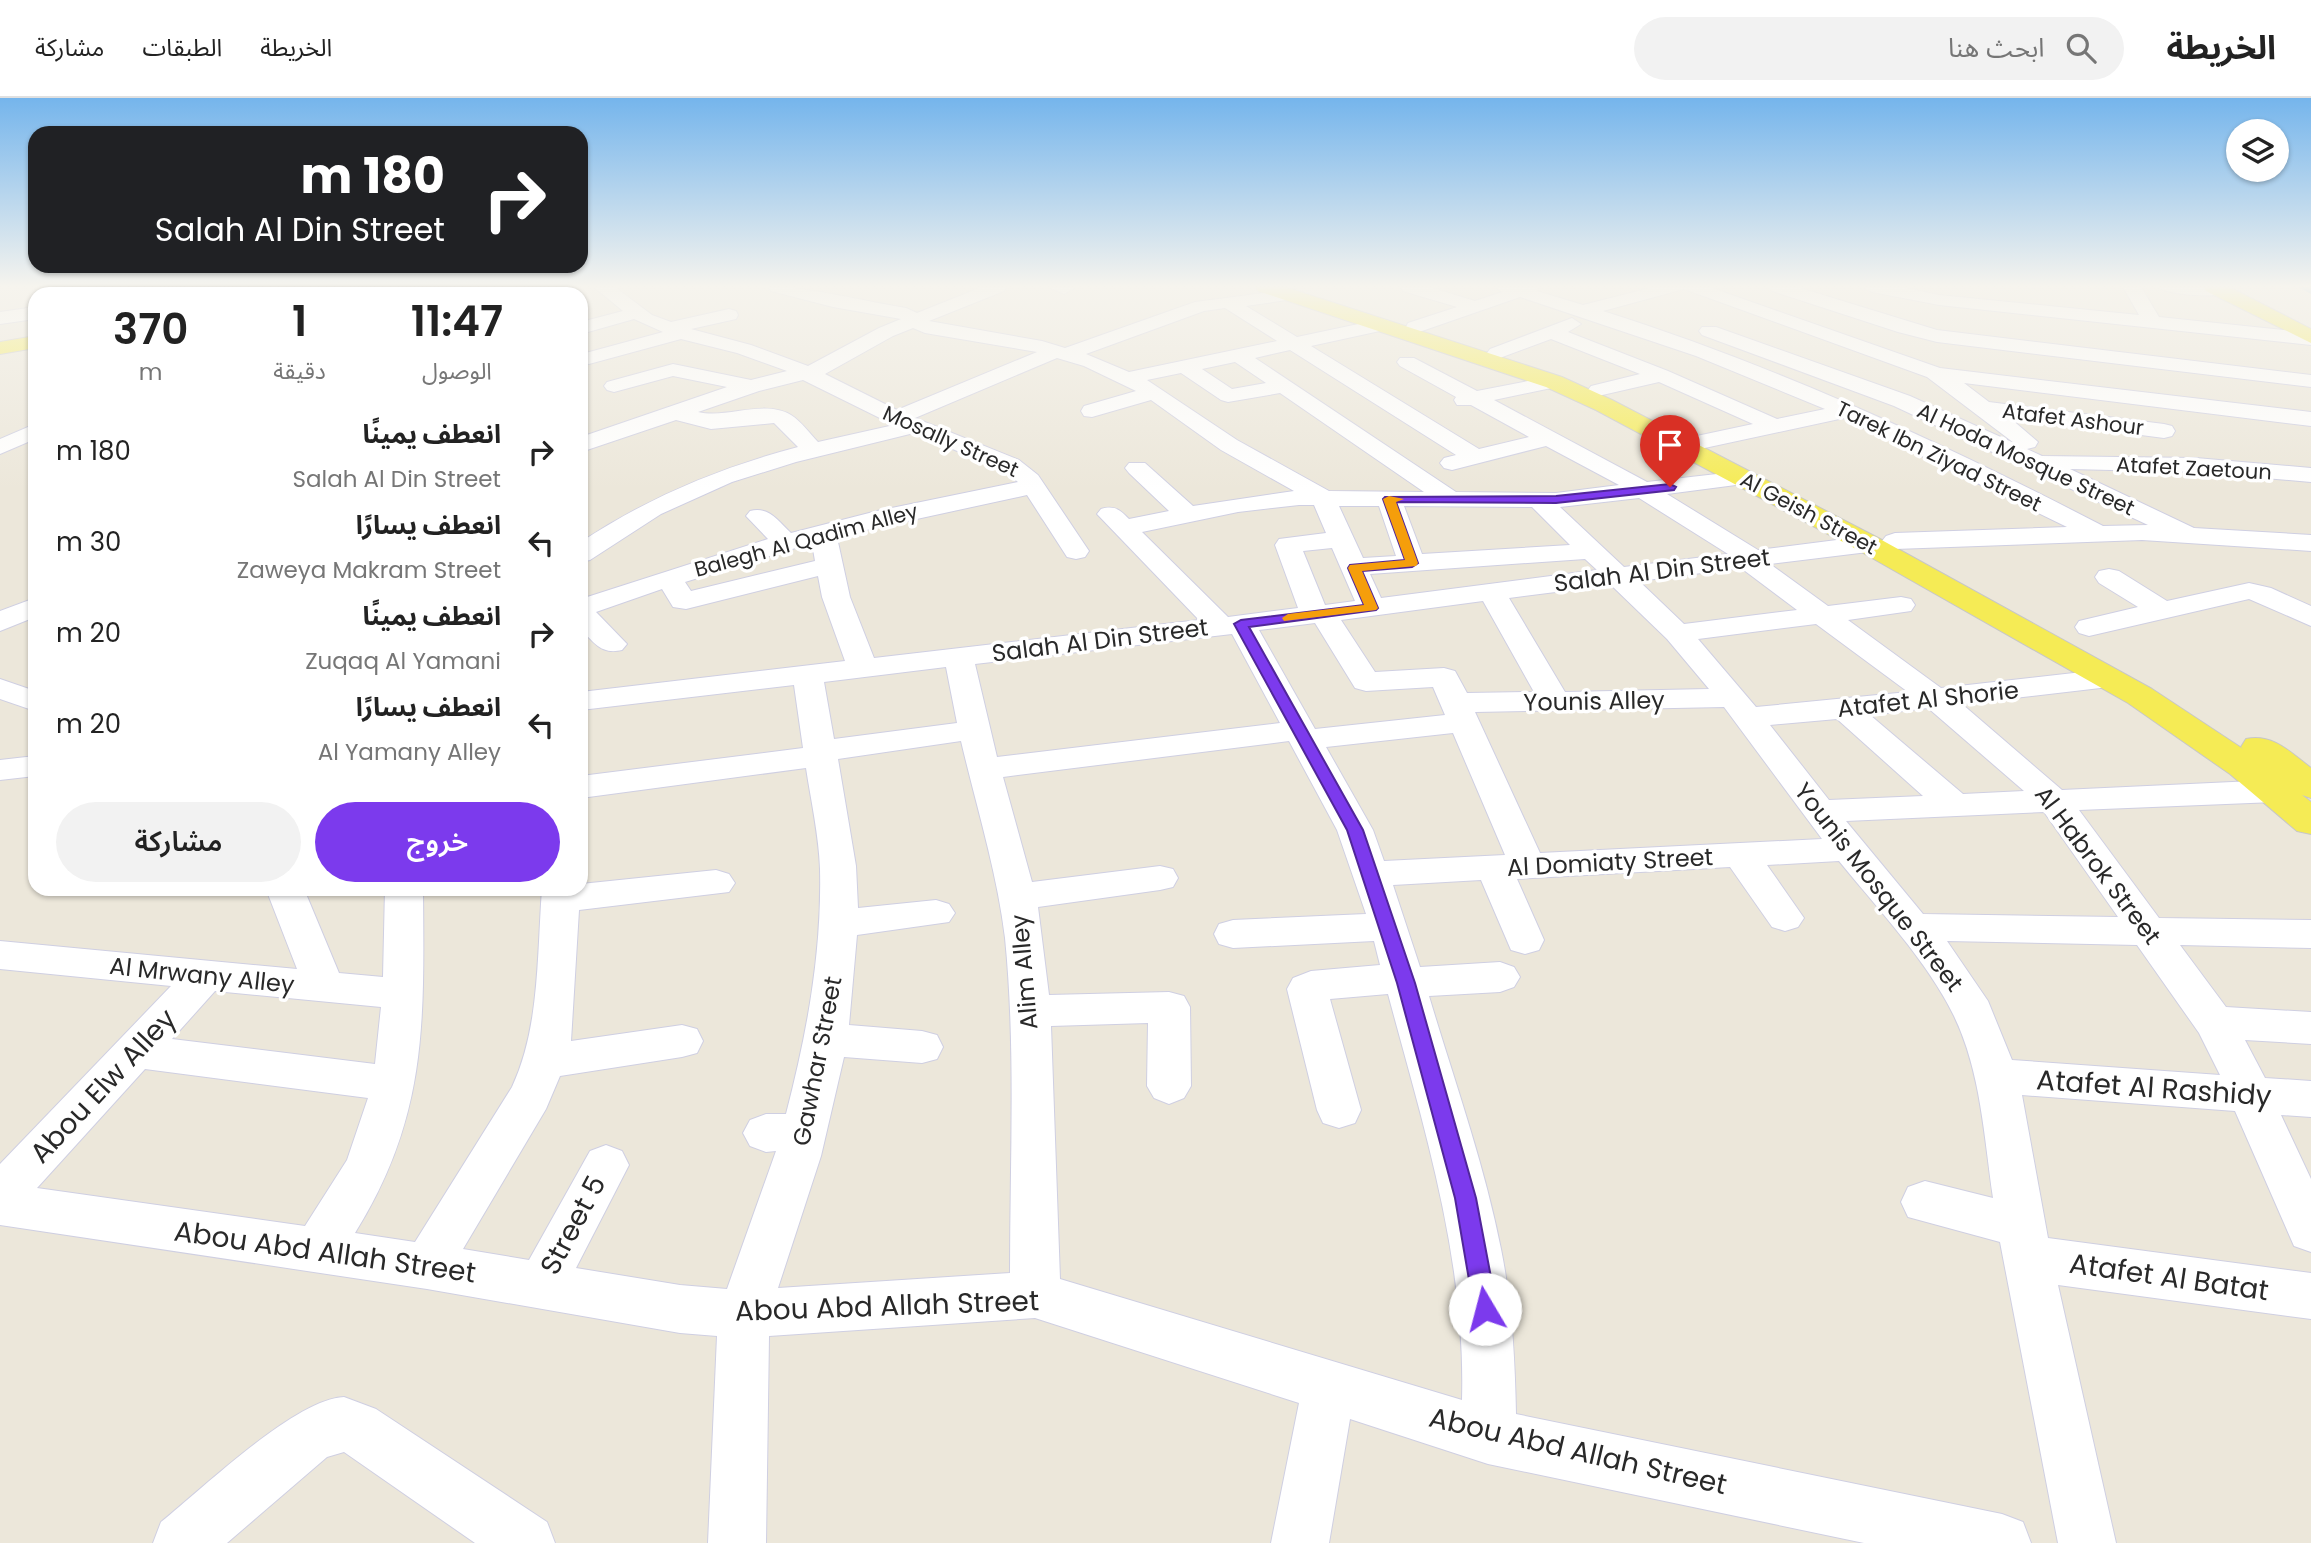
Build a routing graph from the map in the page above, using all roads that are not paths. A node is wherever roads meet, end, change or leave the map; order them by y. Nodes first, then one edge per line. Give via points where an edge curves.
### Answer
1 (600, 354) edge
2 (761, 354) edge
3 (848, 354) edge
4 (865, 354) edge
5 (1055, 354) edge
6 (1067, 354) edge
7 (1307, 354) edge
8 (1438, 354) edge
9 (1471, 354) edge
10 (1501, 354) edge
11 (1608, 354) edge
12 (1706, 354) edge
13 (1773, 354) edge
14 (1882, 354) edge
15 (2082, 354) edge
16 (2086, 354) edge
17 (2235, 354) edge
18 (1238, 355) joint
19 (879, 357) dead end
20 (589, 358) dead end
21 (981, 360) dead end
22 (1185, 366) junction
23 (1015, 370) junction
24 (1368, 370) dead end
25 (807, 373) junction
26 (1934, 373) junction
27 (1661, 375) junction
28 (1342, 376) junction
29 (710, 377) junction
30 (2281, 378) junction
31 (1130, 379) junction
32 (1204, 379) junction
33 (2311, 381) edge
34 (1554, 382) junction
35 (614, 386) dead end
36 (752, 386) junction
37 (1284, 386) junction
38 (1598, 390) junction
39 (1153, 391) junction
40 (2103, 394) junction
41 (955, 396) junction
42 (2134, 397) junction
43 (1474, 398) junction
44 (674, 401) junction
45 (1902, 401) junction
46 (976, 404) dead end
47 (1983, 408) junction
48 (1846, 410) junction
49 (1092, 411) dead end
50 (1403, 413) junction
51 (2311, 419) edge
52 (907, 422) junction
53 (1342, 425) junction
54 (1773, 425) junction
55 (2164, 431) junction
56 (28, 434) edge
57 (1550, 438) junction
58 (588, 442) edge
59 (1700, 442) junction
60 (2, 445) edge
61 (28, 448) edge
62 (814, 450) junction
63 (1475, 457) junction
64 (2043, 461) junction
65 (2196, 465) junction
66 (1137, 468) dead end
67 (2281, 472) junction
68 (1412, 473) junction
69 (2311, 475) edge
70 (1743, 478) junction
71 (1034, 486) junction
72 (1646, 490) junction
73 (1320, 496) junction
74 (1389, 499) junction
75 (2311, 499) edge
76 (1452, 500) junction
77 (1539, 500) junction
78 (1188, 515) junction
79 (759, 516) dead end
80 (2094, 531) junction
81 (824, 532) junction
82 (2188, 534) junction
83 (1342, 538) junction
84 (786, 542) junction
85 (1881, 542) junction
86 (2311, 543) edge
87 (588, 549) edge
88 (1076, 551) dead end
89 (1750, 559) junction
90 (1412, 563) junction
91 (1605, 563) junction
92 (830, 565) junction
93 (1354, 568) junction
94 (2212, 575) dead end
95 (2109, 577) dead end
96 (669, 578) junction
97 (2246, 591) junction
98 (1492, 592) junction
99 (1901, 606) dead end
100 (588, 607) edge
101 (1372, 608) junction
102 (28, 610) edge
103 (2163, 611) junction
104 (1319, 614) junction
105 (1821, 615) junction
106 (2311, 617) edge
107 (588, 618) edge
108 (0, 622) edge
109 (1231, 625) junction
110 (2090, 627) dead end
111 (1677, 633) junction
112 (612, 644) dead end
113 (959, 657) junction
114 (863, 669) junction
115 (808, 675) junction
116 (2109, 678) junction
117 (1, 690) edge
118 (2154, 693) junction
119 (1933, 699) junction
120 (28, 700) edge
121 (588, 700) edge
122 (1555, 702) junction
123 (1740, 707) junction
124 (1844, 709) junction
125 (1460, 713) junction
126 (974, 730) junction
127 (1303, 735) junction
128 (822, 753) junction
129 (21, 767) edge
130 (983, 769) junction
131 (2296, 777) edge
132 (0, 783) edge
133 (588, 786) edge
134 (2054, 801) junction
135 (1955, 805) junction
136 (1821, 811) junction
137 (2311, 822) edge
138 (1849, 849) junction
139 (1740, 855) junction
140 (1511, 868) junction
141 (1370, 873) junction
142 (1160, 878) dead end
143 (716, 883) dead end
144 (588, 892) edge
145 (288, 896) edge
146 (404, 896) edge
147 (561, 896) edge
148 (1017, 897) junction
149 (936, 913) dead end
150 (1785, 918) dead end
151 (839, 923) junction
152 (1389, 927) junction
153 (1912, 927) junction
154 (2150, 931) junction
155 (1233, 934) dead end
156 (2311, 934) edge
157 (1525, 940) dead end
158 (0, 955) edge
159 (206, 975) junction
160 (1500, 977) dead end
161 (1405, 981) junction
162 (324, 986) junction
163 (403, 994) junction
164 (1030, 1011) junction
165 (2214, 1021) junction
166 (2311, 1028) edge
167 (827, 1039) junction
168 (681, 1041) dead end
169 (922, 1048) dead end
170 (135, 1051) junction
171 (545, 1062) junction
172 (1997, 1076) junction
173 (393, 1084) junction
174 (1169, 1086) dead end
175 (2251, 1095) junction
176 (2311, 1100) edge
177 (1339, 1110) dead end
178 (606, 1165) dead end
179 (0, 1196) edge
180 (1925, 1202) dead end
181 (0, 1204) edge
182 (2311, 1231) edge
183 (2024, 1242) junction
184 (317, 1250) junction
185 (427, 1266) junction
186 (541, 1286) junction
187 (1035, 1295) junction
188 (2311, 1296) edge
189 (744, 1314) junction
190 (1329, 1386) junction
191 (1488, 1436) junction
192 (182, 1543) edge
193 (526, 1543) edge
194 (737, 1543) edge
195 (1300, 1543) edge
196 (2001, 1543) edge
197 (2087, 1543) edge

1 - 20 street
2 - 25 street, Mosally Street
3 - 25 street
4 - 19 street
5 - 23 street
6 - 31 street
7 - 28 street
8 - 43 street, Al Habrok Street via 1400,363
9 - 34 main road, Al Geish Street
10 - 38 main road, Al Geish Street
11 - 27 street
12 - 48 street, Tarek Ibn Ziyad Street
13 - 45 street, Al Hoda Mosque Street
14 - 26 street
15 - 40 street
16 - 30 street
17 - 30 street via 2264,358
18 - 22 street
18 - 37 street
21 - 23 street
22 - 31 street
22 - 32 street
23 - 41 street
24 - 28 street
25 - 36 street
25 - 52 street, Mosally Street
26 - 40 street
26 - 47 street
27 - 38 street
27 - 54 street
28 - 50 street
29 - 35 street via 668,370
29 - 36 street
29 - 44 street
30 - 33 street
31 - 39 street
32 - 37 street via 1230,396
32 - 39 street
34 - 43 street
34 - 70 main road, Al Geish Street
36 - 44 street
37 - 53 street
38 - 59 main road, Al Geish Street
39 - 49 street
39 - 73 street via 1229,445
40 - 42 street
41 - 46 street
41 - 52 street
42 - 51 street
42 - 55 street
43 - 50 street
43 - 57 street, Al Habrok Street
44 - 58 street
44 - 62 street via 711,422 778,417
45 - 48 street
45 - 64 street, Al Hoda Mosque Street
47 - 55 street, Atafet Ashour
47 - 64 street
48 - 54 street
48 - 80 street, Tarek Ibn Ziyad Street
50 - 53 street
50 - 63 street
52 - 62 street
52 - 71 street, Mosally Street via 1011,466
53 - 68 street
54 - 59 street
55 - 65 street
56 - 60 street
57 - 63 street
57 - 72 street, Al Habrok Street
59 - 85 main road, Al Geish Street
60 - 61 street
62 - 87 street via 689,490
63 - 68 street
64 - 65 street, Atafet Zaetoun
64 - 82 street, Al Hoda Mosque Street
65 - 67 street, Atafet Zaetoun
66 - 78 street
67 - 69 street, Atafet Zaetoun
67 - 75 street
68 - 76 street
70 - 72 street
70 - 85 main road, Al Geish Street
71 - 81 street, Balegh Al Qadim Alley
71 - 88 street, Mosally Street
72 - 77 street
72 - 89 street, Al Habrok Street
73 - 74 street
73 - 78 street
73 - 83 street
74 - 76 street
74 - 90 street
76 - 77 street
77 - 91 street, Younis Mosque Street
78 - 109 street via 1115,519
79 - 84 street
80 - 82 street, Salah Al Din Street
80 - 85 street, Salah Al Din Street
81 - 84 street, Balegh Al Qadim Alley
81 - 92 street
82 - 86 street, Salah Al Din Street
83 - 93 street
83 - 104 street via 1288,545
84 - 96 street, Balegh Al Qadim Alley
85 - 89 street, Salah Al Din Street
85 - 116 main road, Al Geish Street
85 - 118 main road, Al Geish Street
89 - 91 street, Salah Al Din Street
89 - 105 street, Al Habrok Street
90 - 91 street
90 - 93 street
91 - 98 street, Salah Al Din Street
91 - 111 street, Younis Mosque Street
92 - 96 street via 686,601
92 - 114 street via 840,611
93 - 101 street
94 - 97 street
95 - 103 street
96 - 100 street, Balegh Al Qadim Alley
97 - 103 street
97 - 106 street
98 - 101 street, Salah Al Din Street
98 - 122 street
99 - 105 street
101 - 104 street, Salah Al Din Street
102 - 108 street
103 - 110 street
104 - 109 street, Salah Al Din Street
104 - 125 street via 1366,682 1441,676
105 - 111 street
105 - 119 street, Al Habrok Street
107 - 112 street
109 - 113 street, Salah Al Din Street
109 - 127 street
111 - 123 street, Younis Mosque Street
113 - 114 street, Salah Al Din Street
113 - 126 street, Alim Alley
114 - 115 street, Salah Al Din Street
115 - 121 street, Salah Al Din Street
115 - 128 street, Gawhar Street
116 - 118 main road, Al Geish Street
116 - 119 street, Atafet Al Shorie
117 - 120 street
118 - 131 main road, Al Geish Street via 2210,742
119 - 124 street, Atafet Al Shorie
119 - 134 street, Al Habrok Street via 2000,750
122 - 123 street, Younis Alley
122 - 125 street, Younis Alley
123 - 124 street, Atafet Al Shorie
123 - 136 street, Younis Mosque Street
124 - 135 street
125 - 127 street, Younis Alley
125 - 140 street
126 - 128 street
126 - 130 street, Alim Alley
127 - 130 street, Younis Alley
127 - 141 street via 1355,830
128 - 133 street
128 - 151 street, Gawhar Street via 838,866
129 - 132 street
130 - 148 street, Alim Alley
131 - 134 street
131 - 137 main road, Al Geish Street
134 - 135 street
134 - 154 street, Al Habrok Street
135 - 136 street
136 - 138 street, Younis Mosque Street
138 - 139 street, Al Domiaty Street
138 - 153 street, Younis Mosque Street
139 - 140 street, Al Domiaty Street
139 - 150 street
140 - 141 street, Al Domiaty Street
140 - 157 street
141 - 152 street
142 - 148 street
143 - 144 street
145 - 162 street
146 - 163 street
147 - 171 street via 551,1036
148 - 164 street, Alim Alley
149 - 151 street
151 - 167 street, Gawhar Street
152 - 155 street
152 - 161 street
153 - 154 street
153 - 172 street, Younis Mosque Street via 1967,1003
154 - 156 street
154 - 165 street, Al Habrok Street
158 - 159 street, Al Mrwany Alley
159 - 162 street, Al Mrwany Alley
159 - 170 street, Abou Elw Alley
160 - 161 street
161 - 177 street via 1307,989
161 - 191 street via 1477,1251 1488,1358
162 - 163 street, Al Mrwany Alley
163 - 173 street
164 - 174 street via 1168,1007
164 - 187 street, Alim Alley
165 - 166 street
165 - 175 street, Al Habrok Street
167 - 169 street
167 - 189 street, Gawhar Street via 785,1133
168 - 171 street
170 - 173 street
170 - 179 street, Abou Elw Alley
171 - 185 street via 530,1096
172 - 175 street, Atafet Al Rashidy
172 - 183 street, Younis Mosque Street
173 - 184 street via 384,1124 362,1178
175 - 176 street, Atafet Al Rashidy
175 - 182 street, Al Habrok Street
178 - 186 street, Street 5
180 - 183 street, Atafet Al Batat
181 - 184 street, Abou Abd Allah Street
183 - 188 street, Atafet Al Batat
183 - 197 street, Younis Mosque Street
184 - 185 street, Abou Abd Allah Street
185 - 186 street, Abou Abd Allah Street
186 - 189 street, Abou Abd Allah Street via 680,1309
187 - 189 street, Abou Abd Allah Street
187 - 190 street, Abou Abd Allah Street
189 - 194 street, Gawhar Street
190 - 191 street, Abou Abd Allah Street
190 - 195 street
191 - 196 street, Abou Abd Allah Street
192 - 193 street via 309,1438 340,1424 357,1428

